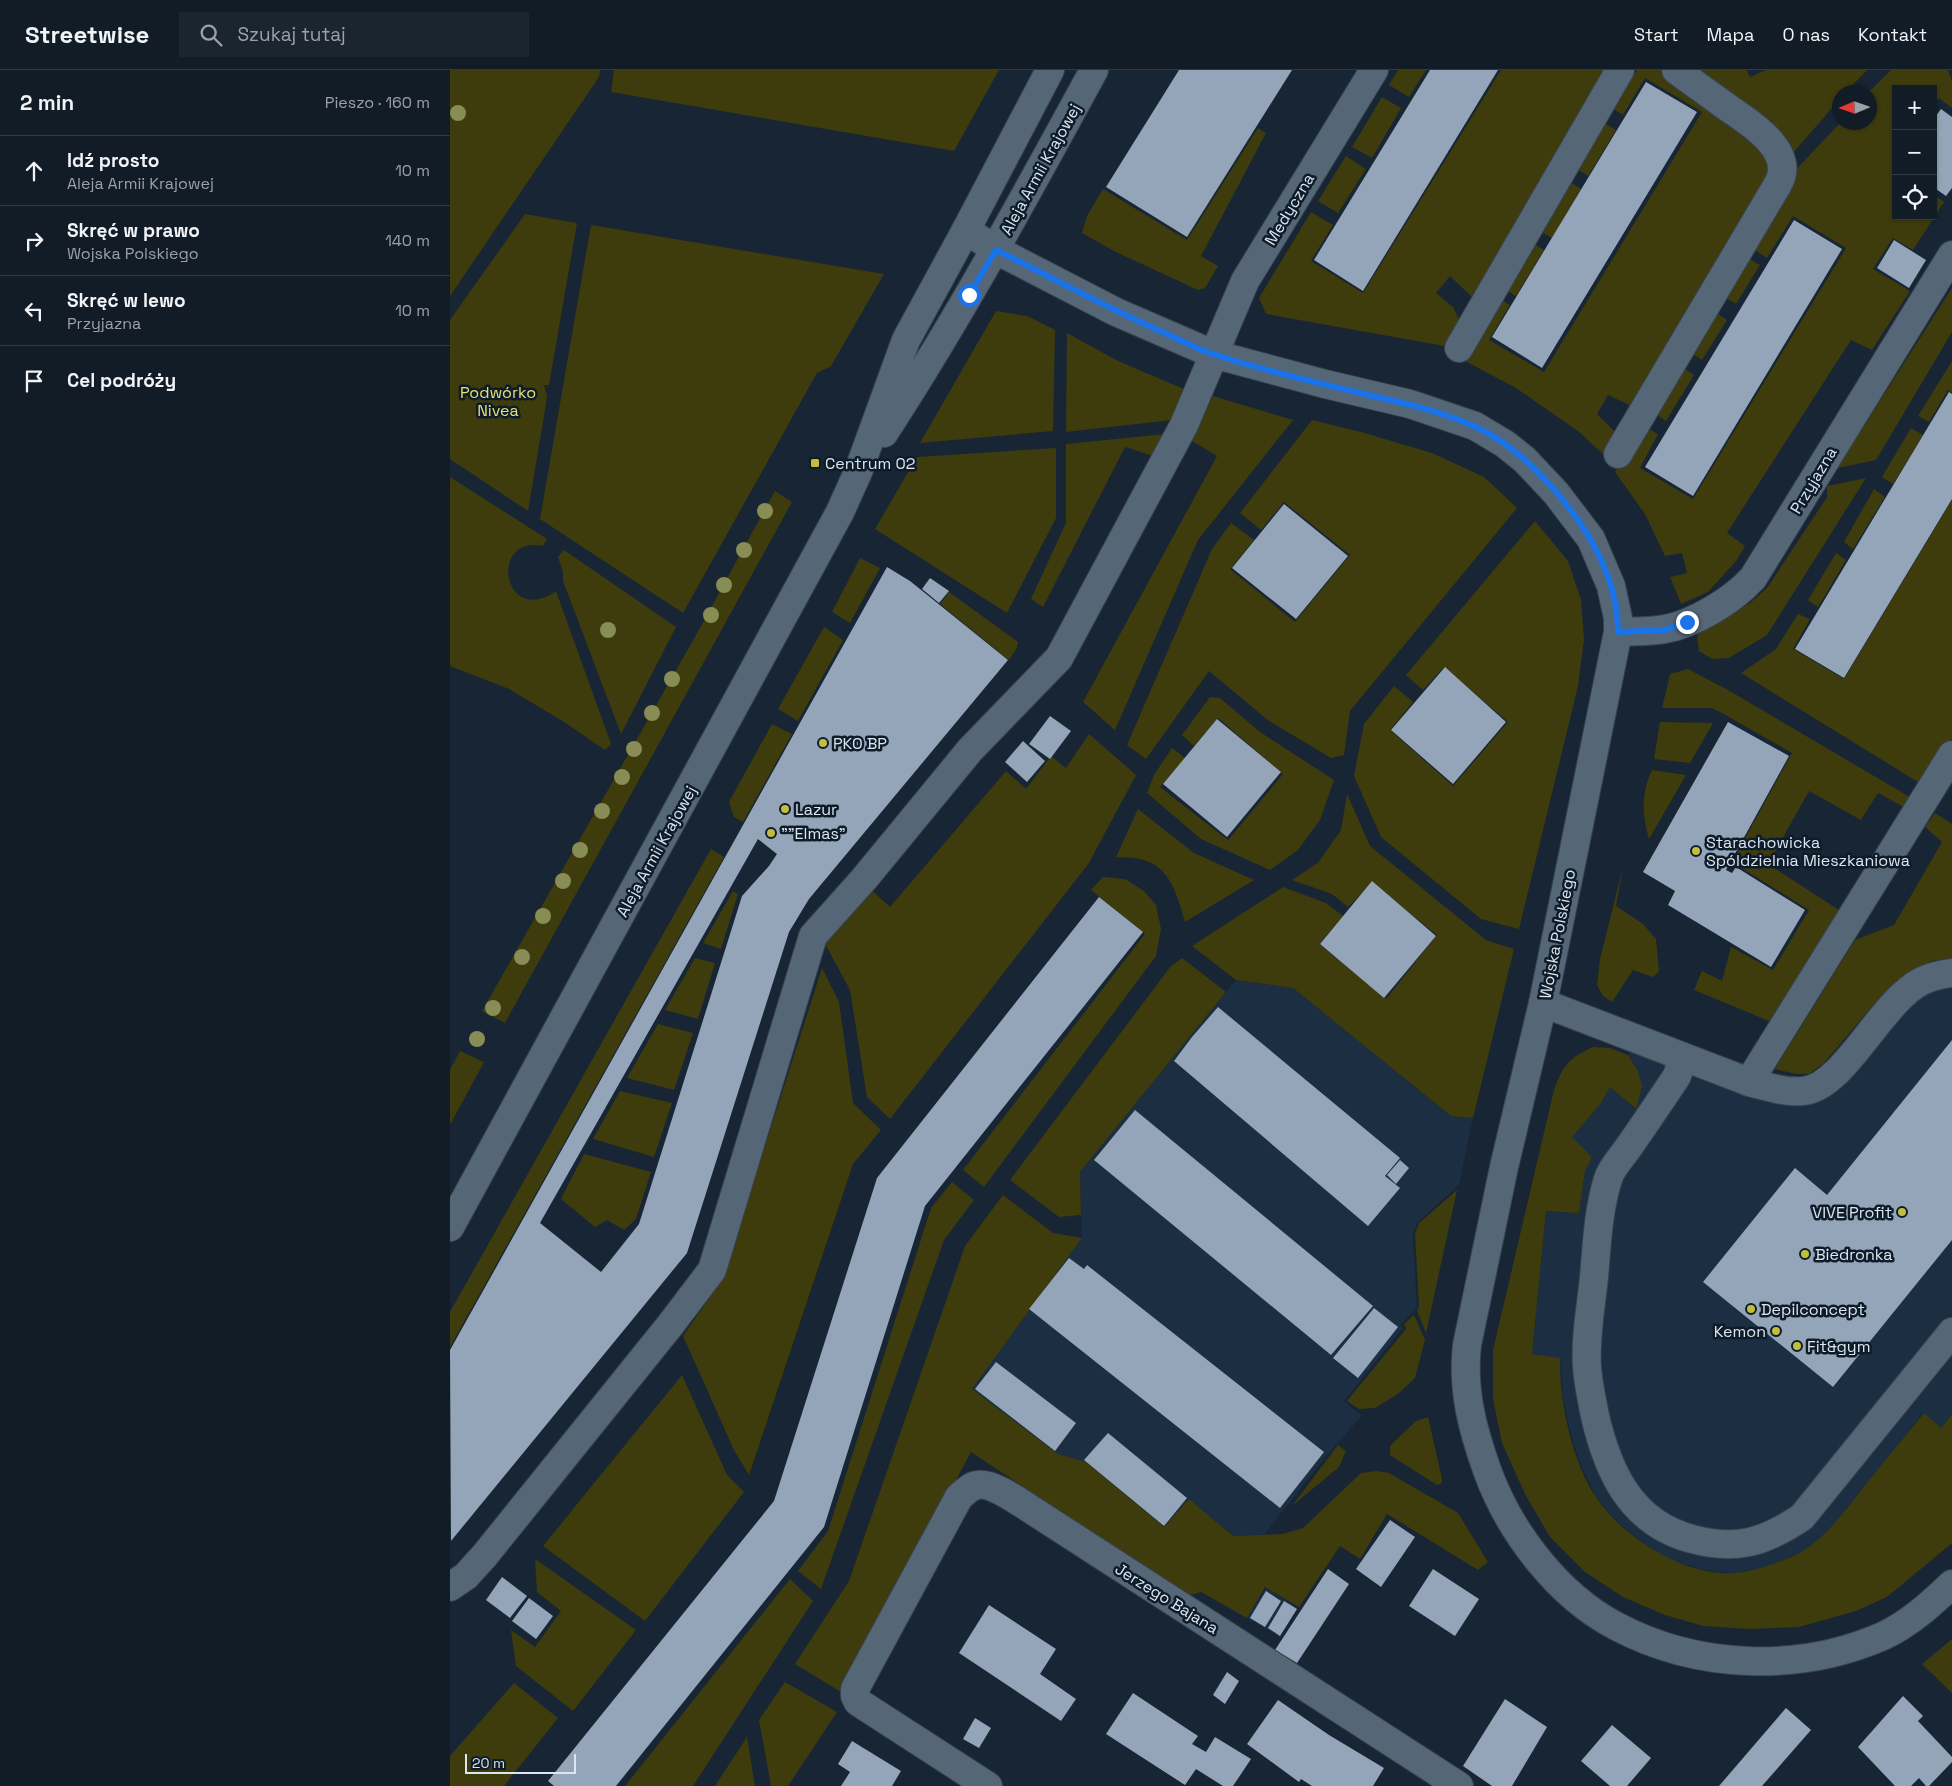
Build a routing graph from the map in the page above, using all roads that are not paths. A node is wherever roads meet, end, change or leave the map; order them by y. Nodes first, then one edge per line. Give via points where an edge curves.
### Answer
1 (1050, 70) edge
2 (1094, 70) edge
3 (1374, 70) edge
4 (1620, 70) edge
5 (1676, 70) edge
6 (966, 230) junction
7 (996, 250) junction
8 (1952, 256) edge
9 (1459, 348) dead end
10 (1213, 354) junction
11 (1618, 454) dead end
12 (858, 472) junction
13 (1618, 632) junction
14 (1952, 755) edge
15 (1952, 973) edge
16 (1543, 1003) junction
17 (1683, 1057) junction
18 (1749, 1082) junction
19 (450, 1227) edge
20 (1952, 1332) edge
21 (1952, 1584) edge
22 (450, 1587) edge
23 (988, 1786) edge
24 (1459, 1786) edge

1 - 6 street, Aleja Armii Krajowej
2 - 7 street, Aleja Armii Krajowej
3 - 10 street, Medyczna via 1245,281
4 - 9 street
5 - 11 street via 1759,130 1779,155 1782,175
6 - 7 street, Wojska Polskiego
6 - 12 street, Aleja Armii Krajowej via 906,340
7 - 10 street, Wojska Polskiego via 1116,312
7 - 12 street, Aleja Armii Krajowej
8 - 13 street, Przyjazna via 1753,578 1738,592 1687,622 1665,630
10 - 13 street, Wojska Polskiego via 1410,404 1475,426 1505,444 1556,493 1591,539 1611,586
10 - 22 street, Medyczna via 1184,425 1059,658 970,750 813,936 712,1270 485,1556
12 - 19 street, Aleja Armii Krajowej via 804,580
13 - 16 street, Wojska Polskiego
14 - 18 street
15 - 18 street via 1917,984 1889,1008 1836,1073 1816,1088 1788,1091
16 - 17 street
16 - 21 street, Wojska Polskiego via 1504,1167 1465,1366 1470,1415 1477,1443 1510,1522 1552,1576 1583,1604 1623,1630 1677,1651 1705,1657 1778,1661 1849,1648 1901,1626
17 - 18 street
17 - 20 street via 1677,1076 1609,1177 1599,1219 1588,1322 1587,1368 1608,1462 1634,1504 1664,1528 1708,1544 1744,1543 1782,1530 1802,1517
23 - 24 street, Jerzego Bajana via 858,1702 855,1696 855,1689 959,1497 979,1484 989,1486 1035,1512

